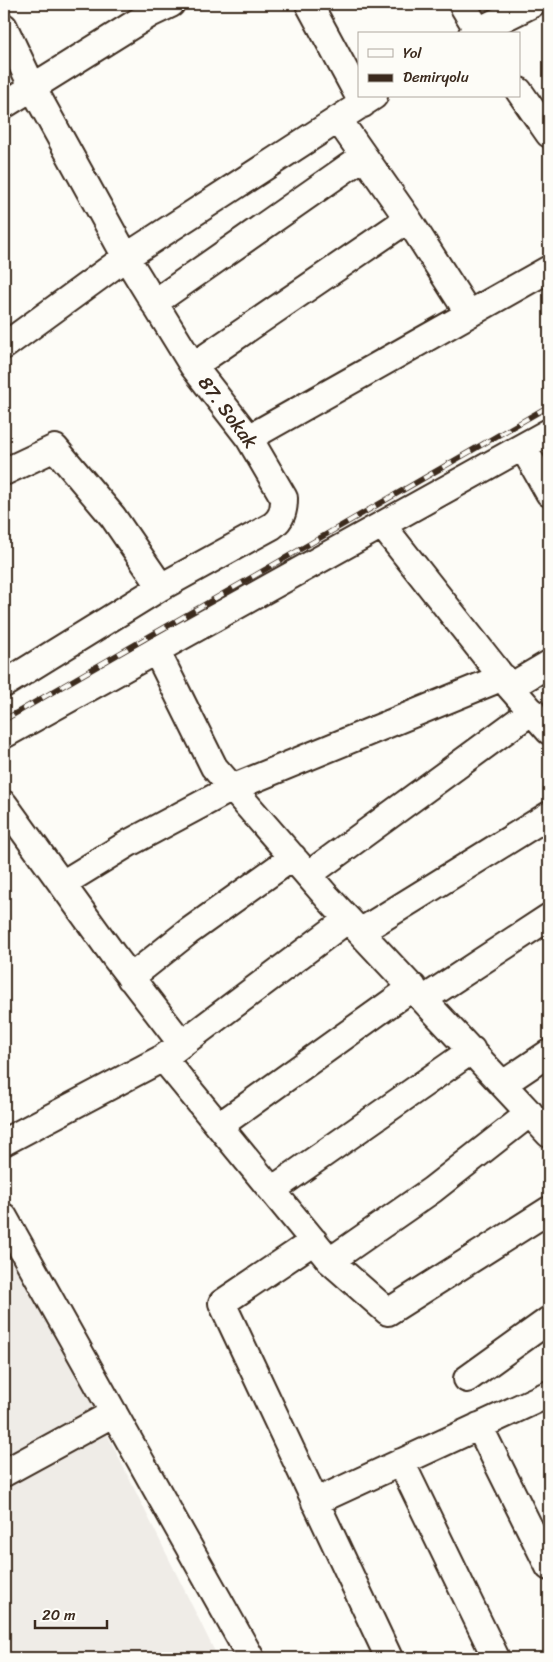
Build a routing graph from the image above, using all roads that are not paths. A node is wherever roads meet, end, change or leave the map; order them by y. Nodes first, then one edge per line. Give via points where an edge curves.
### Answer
1 (309, 4) edge
2 (462, 4) edge
3 (532, 4) edge
4 (156, 7) edge
5 (4, 27) edge
6 (476, 32) edge
7 (478, 32) edge
8 (358, 84) edge
9 (32, 88) junction
10 (520, 92) edge
11 (368, 100) edge
12 (4, 105) edge
13 (338, 119) junction
14 (549, 134) edge
15 (364, 156) junction
16 (408, 219) junction
17 (126, 257) junction
18 (549, 269) edge
19 (154, 303) junction
20 (469, 314) junction
21 (4, 346) edge
22 (193, 366) junction
23 (549, 432) edge
24 (249, 438) junction
25 (523, 447) junction
26 (4, 472) edge
27 (549, 493) edge
28 (382, 525) junction
29 (161, 587) junction
30 (156, 650) junction
31 (549, 664) edge
32 (507, 682) junction
33 (4, 684) edge
34 (532, 711) junction
35 (549, 731) edge
36 (4, 736) edge
37 (232, 788) junction
38 (4, 804) edge
39 (549, 815) edge
40 (301, 866) junction
41 (62, 884) junction
42 (549, 917) edge
43 (354, 925) junction
44 (130, 978) junction
45 (418, 993) junction
46 (472, 1050) junction
47 (173, 1051) junction
48 (549, 1053) edge
49 (503, 1084) junction
50 (530, 1113) junction
51 (219, 1126) junction
52 (549, 1134) edge
53 (4, 1142) edge
54 (272, 1190) junction
55 (549, 1210) edge
56 (4, 1217) edge
57 (322, 1251) junction
58 (549, 1320) edge
59 (467, 1379) dead end
60 (549, 1394) edge
61 (114, 1413) junction
62 (479, 1426) junction
63 (401, 1462) junction
64 (4, 1473) edge
65 (315, 1502) junction
66 (549, 1567) edge
67 (251, 1658) edge
68 (389, 1658) edge
69 (496, 1658) edge

1 - 8 street
2 - 6 street
3 - 7 street
4 - 9 street
5 - 9 street, 87. Sokak
9 - 12 street
9 - 17 street, 87. Sokak
10 - 14 street
11 - 13 street
13 - 15 street
13 - 17 street
15 - 16 street
15 - 19 street
16 - 20 street
16 - 22 street
17 - 19 street, 87. Sokak
17 - 21 street
18 - 20 street
19 - 22 street, 87. Sokak
20 - 24 street
22 - 24 street, 87. Sokak
23 - 25 street
24 - 29 street, 87. Sokak via 284,498 282,516 272,526
25 - 27 street
25 - 28 street
26 - 29 street via 55,448 113,517
28 - 30 street
28 - 32 street
29 - 33 street, 87. Sokak
30 - 36 street
30 - 37 street via 214,767
31 - 32 street
32 - 34 street
32 - 37 street
34 - 35 street
34 - 40 street
37 - 40 street
37 - 41 street via 129,843
38 - 41 street
39 - 43 street
40 - 43 street
40 - 44 street via 188,932
41 - 44 street
42 - 45 street
43 - 45 street
43 - 47 street
44 - 47 street
45 - 46 street
45 - 51 street
46 - 49 street
46 - 54 street
47 - 51 street
47 - 53 street
48 - 49 street
49 - 50 street
50 - 52 street
50 - 57 street via 432,1190
51 - 54 street
54 - 57 street
55 - 57 street via 388,1312
56 - 61 street
57 - 65 street via 222,1303
58 - 59 street
60 - 62 street
61 - 64 street
61 - 67 street
62 - 63 street
62 - 66 street
63 - 65 street
63 - 69 street
65 - 68 street

